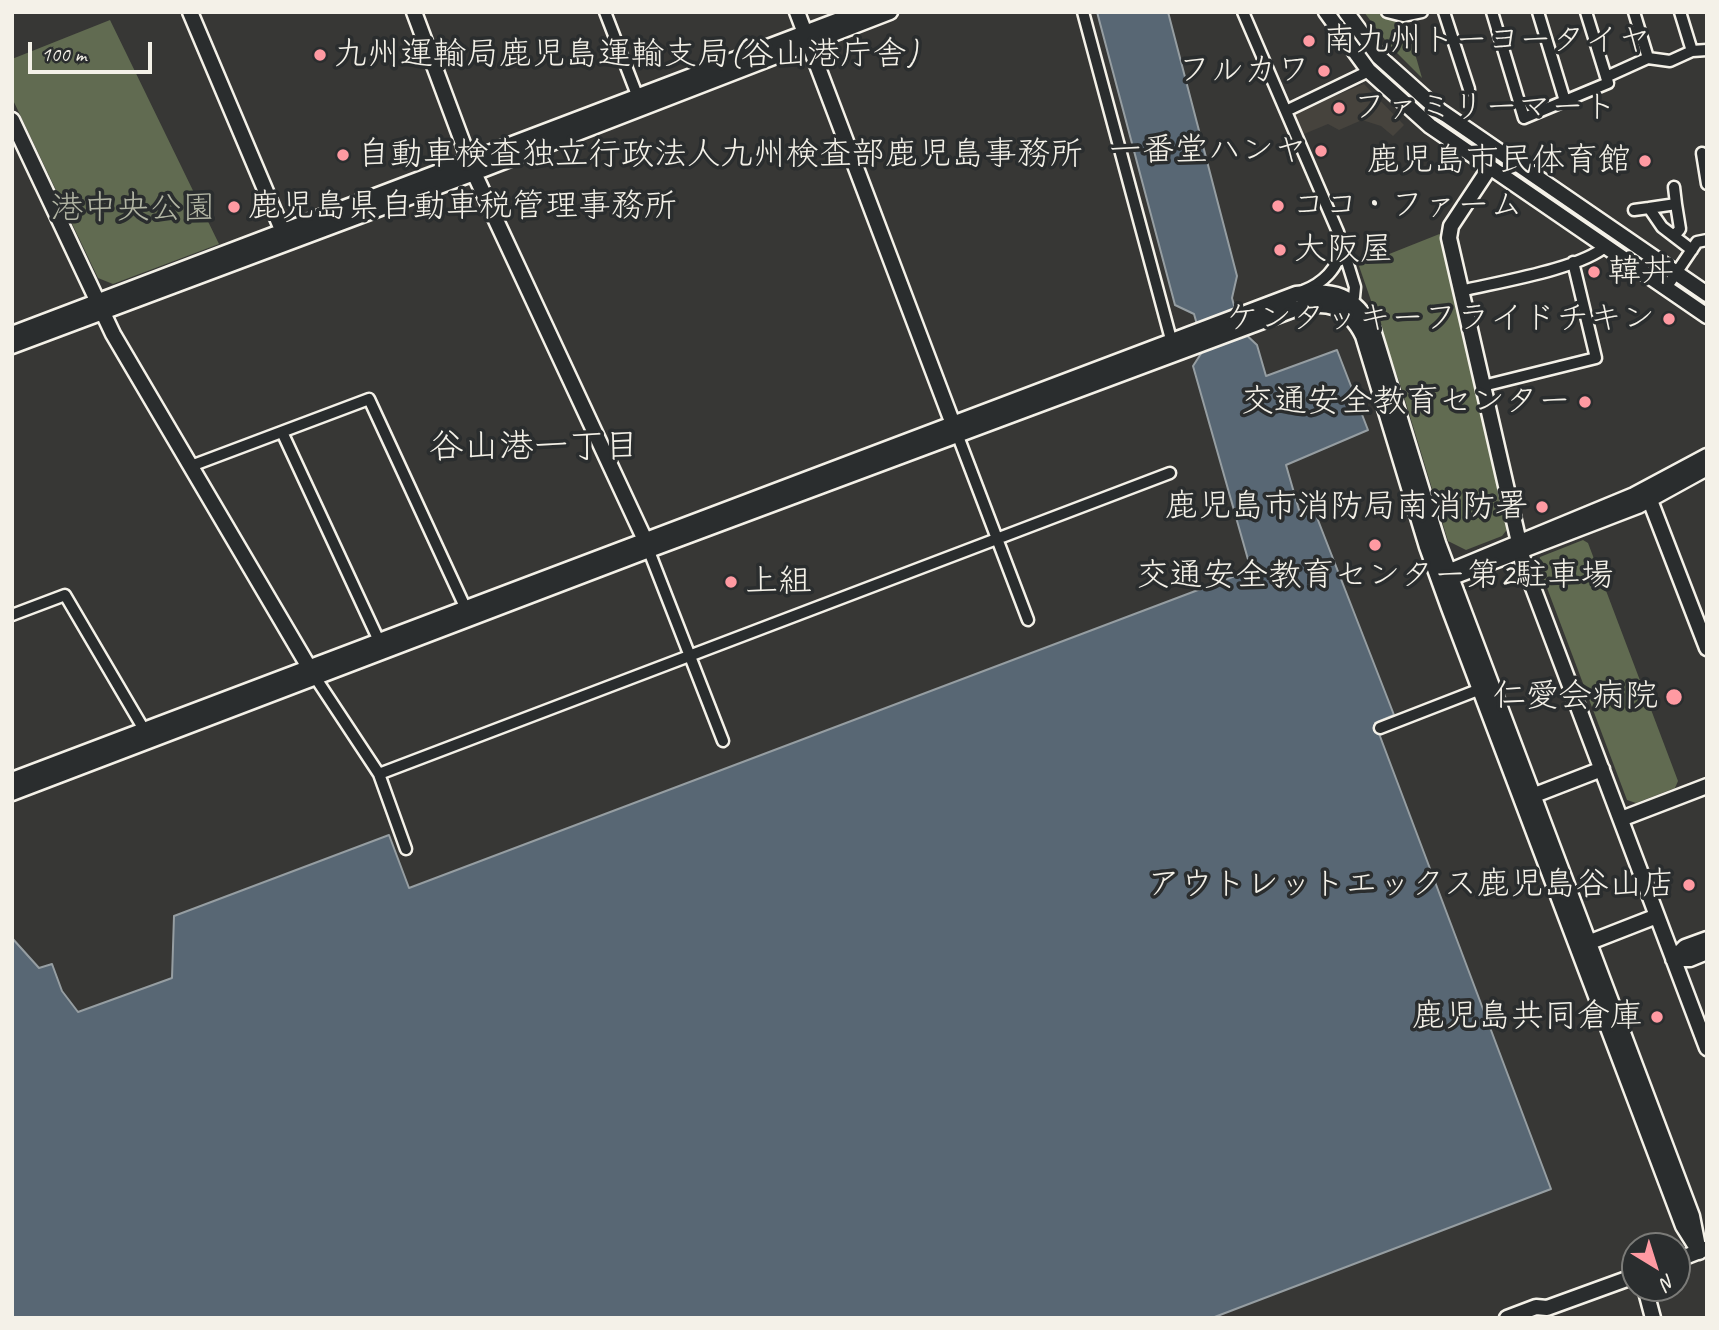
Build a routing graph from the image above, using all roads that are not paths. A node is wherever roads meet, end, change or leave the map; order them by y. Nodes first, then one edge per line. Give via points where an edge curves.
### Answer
1 (190, 12) edge
2 (414, 12) edge
3 (605, 12) edge
4 (797, 12) edge
5 (860, 12) edge
6 (890, 12) edge
7 (1083, 12) edge
8 (1243, 12) edge
9 (1326, 12) edge
10 (1346, 12) edge
11 (1387, 12) edge
12 (1422, 12) edge
13 (1444, 12) edge
14 (1492, 12) edge
15 (1538, 12) edge
16 (1586, 12) edge
17 (1634, 12) edge
18 (1681, 12) edge
19 (807, 39) junction
20 (1707, 50) edge
21 (1692, 51) junction
22 (1648, 58) junction
23 (1369, 71) junction
24 (1606, 77) junction
25 (1469, 89) dead end
26 (1565, 101) junction
27 (639, 102) junction
28 (1286, 111) junction
29 (12, 120) edge
30 (1702, 153) dead end
31 (472, 167) junction
32 (1490, 167) junction
33 (1707, 184) edge
34 (1674, 187) dead end
35 (1676, 204) junction
36 (1649, 208) junction
37 (1634, 210) dead end
38 (1338, 232) junction
39 (1674, 236) junction
40 (286, 237) junction
41 (1707, 240) edge
42 (1606, 246) junction
43 (1692, 250) junction
44 (1573, 262) junction
45 (1676, 274) junction
46 (1667, 288) junction
47 (1461, 291) junction
48 (1296, 294) junction
49 (1707, 294) edge
50 (1347, 306) junction
51 (101, 307) junction
52 (1707, 316) edge
53 (1250, 319) junction
54 (12, 334) edge
55 (1189, 342) junction
56 (1172, 343) junction
57 (12, 346) edge
58 (1483, 386) junction
59 (955, 430) junction
60 (282, 432) junction
61 (1707, 456) edge
62 (191, 466) junction
63 (1707, 468) edge
64 (1170, 473) dead end
65 (1648, 494) junction
66 (997, 539) junction
67 (647, 545) junction
68 (1520, 547) junction
69 (1446, 575) junction
70 (467, 609) junction
71 (12, 615) edge
72 (1701, 618) edge
73 (1028, 620) dead end
74 (380, 643) junction
75 (1707, 648) edge
76 (692, 656) junction
77 (312, 674) junction
78 (1485, 687) junction
79 (1380, 729) dead end
80 (148, 735) junction
81 (723, 741) dead end
82 (1602, 769) junction
83 (379, 774) junction
84 (12, 780) edge
85 (1707, 786) edge
86 (12, 793) edge
87 (1528, 798) junction
88 (1620, 819) junction
89 (406, 849) dead end
90 (1657, 916) junction
91 (1707, 939) edge
92 (1583, 944) junction
93 (1707, 952) edge
94 (1673, 959) junction
95 (1707, 1048) edge
96 (1703, 1250) edge
97 (1621, 1282) edge
98 (1545, 1315) edge
99 (1507, 1318) edge

1 - 40 street
2 - 31 street
3 - 27 street
4 - 19 street
5 - 19 street
6 - 19 street
7 - 56 street
8 - 28 street
9 - 23 street
10 - 45 street via 1379,57 1436,107
11 - 12 street via 1403,16
13 - 25 street
14 - 26 street via 1524,118
15 - 26 street
16 - 24 street
17 - 22 street
18 - 21 street
19 - 27 street
19 - 59 street
20 - 21 street
21 - 22 street via 1670,61
22 - 24 street
23 - 28 street
23 - 32 street via 1423,120
24 - 26 street via 1608,83
27 - 31 street
28 - 38 street
29 - 51 street
30 - 33 street
31 - 40 street
31 - 67 street
32 - 42 street
32 - 47 street via 1449,232
34 - 35 street
35 - 36 street
35 - 39 street via 1680,229
36 - 37 street
36 - 39 street
38 - 48 street via 1340,257 1333,269
38 - 50 street via 1355,287
39 - 43 street
40 - 51 street
41 - 43 street via 1697,242
42 - 44 street via 1598,254
42 - 46 street
43 - 45 street
44 - 47 street
44 - 58 street via 1596,358
45 - 46 street
45 - 49 street
46 - 52 street
47 - 58 street
48 - 50 street via 1332,292
48 - 53 street
50 - 53 street via 1311,304
50 - 69 street via 1363,335
51 - 54 street
51 - 57 street
51 - 62 street
53 - 55 street
55 - 56 street
55 - 59 street
56 - 59 street
58 - 68 street
59 - 66 street
59 - 67 street
60 - 62 street
60 - 70 street via 369,399
60 - 74 street
61 - 65 street
62 - 77 street
63 - 65 street
64 - 66 street
65 - 68 street
65 - 72 street
66 - 73 street
66 - 76 street
67 - 70 street
67 - 76 street
67 - 77 street
68 - 69 street
68 - 82 street
69 - 78 street
70 - 74 street
71 - 80 street via 65,595
72 - 75 street
74 - 77 street
76 - 81 street
76 - 83 street
77 - 80 street
77 - 83 street
78 - 79 street
78 - 87 street
80 - 84 street
80 - 86 street
82 - 87 street
82 - 88 street
83 - 89 street
85 - 88 street
87 - 92 street
88 - 90 street
90 - 92 street
90 - 94 street
91 - 94 street via 1685,947
92 - 96 street
93 - 94 street
94 - 95 street
97 - 98 street
98 - 99 street via 1536,1307

